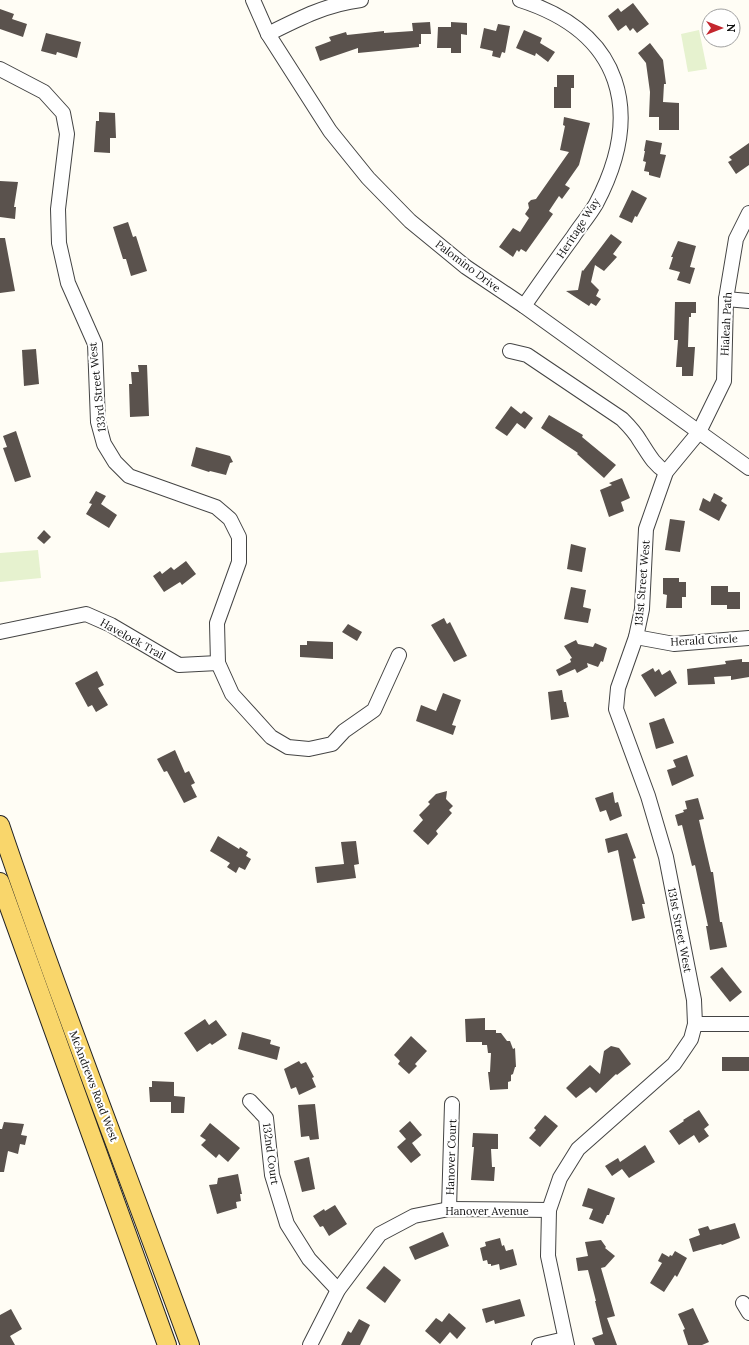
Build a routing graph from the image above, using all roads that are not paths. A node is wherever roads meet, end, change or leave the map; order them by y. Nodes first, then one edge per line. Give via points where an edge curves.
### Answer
1 (253, 0) edge
2 (361, 0) edge
3 (520, 0) edge
4 (268, 34) junction
5 (0, 69) edge
6 (749, 213) edge
7 (726, 299) junction
8 (749, 301) edge
9 (524, 306) junction
10 (510, 351) dead end
11 (699, 432) junction
12 (749, 468) edge
13 (666, 472) junction
14 (0, 632) edge
15 (636, 637) junction
16 (749, 638) edge
17 (400, 655) dead end
18 (218, 663) junction
19 (0, 826) edge
20 (0, 882) edge
21 (695, 1024) junction
22 (749, 1024) edge
23 (250, 1101) dead end
24 (452, 1104) dead end
25 (449, 1209) junction
26 (549, 1210) junction
27 (338, 1290) junction
28 (566, 1342) edge
29 (167, 1345) edge
30 (190, 1345) edge
31 (310, 1345) edge
32 (539, 1345) edge

1 - 4 street, Palomino Drive
2 - 4 street via 310,13
3 - 9 street, Heritage Way via 541,7 566,21 591,41 609,65 620,93 622,120 617,152 595,205
4 - 9 street, Palomino Drive via 330,132 368,178 410,221 466,267
5 - 18 street, 133rd Street West via 44,92 63,113 67,134 58,209 59,243 68,283 95,344 98,422 104,444 115,462 129,476 216,507 230,519 239,537 239,562 217,623
6 - 7 street, Hialeah Path via 736,239
7 - 8 street
7 - 11 street, Hialeah Path via 724,381
9 - 11 street, Palomino Drive
10 - 13 street via 527,356 622,419 632,429 649,457
11 - 12 street, Palomino Drive
11 - 13 street, 131st Street West
13 - 15 street, 131st Street West via 646,529 642,609
14 - 18 street, Havelock Trail via 86,614 111,625 179,666
15 - 16 street, Herald Circle via 674,644
15 - 21 street, 131st Street West via 618,688 616,709 648,796 666,857 694,1000
17 - 18 street via 374,710 344,731 332,744 309,749 288,747 271,737 232,694
19 - 30 main road, McAndrews Road West via 41,946
20 - 29 main road, McAndrews Road West
21 - 22 street
21 - 26 street, 131st Street West via 691,1039 674,1064 578,1149 560,1178
23 - 27 street, 132nd Court via 266,1118 272,1175 287,1224 309,1259
24 - 25 street, Hanover Court
25 - 26 street, Hanover Avenue
25 - 27 street, Hanover Avenue via 414,1216 380,1234
26 - 28 street, 131st Street West via 548,1256
27 - 31 street, Hanover Avenue
28 - 32 street

